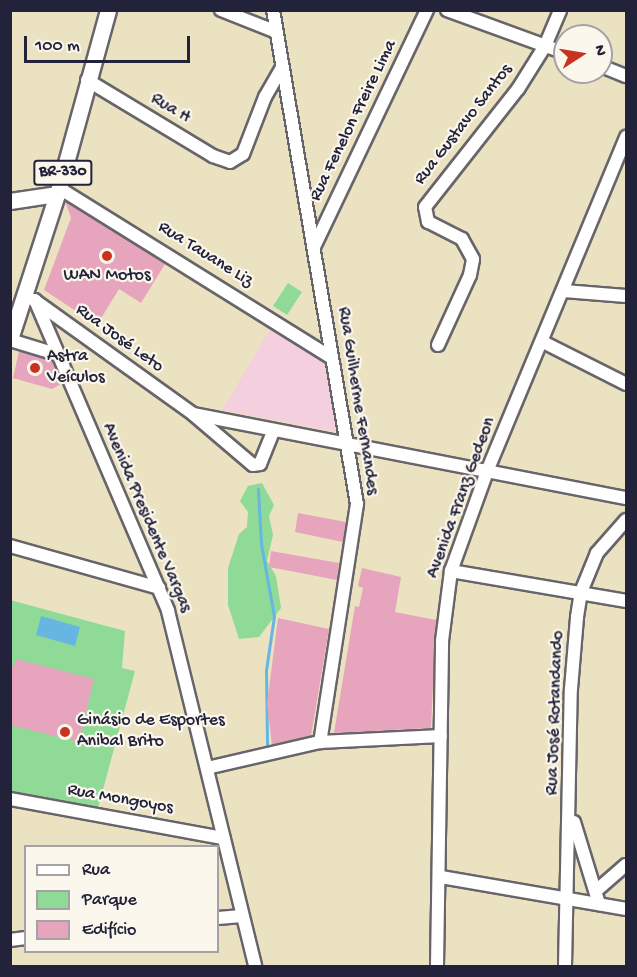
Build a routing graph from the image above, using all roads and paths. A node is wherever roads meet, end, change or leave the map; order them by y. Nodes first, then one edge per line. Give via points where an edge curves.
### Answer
1 (108, 10) edge
2 (221, 10) edge
3 (273, 10) edge
4 (427, 10) edge
5 (447, 10) edge
6 (560, 10) edge
7 (274, 31) junction
8 (545, 46) junction
9 (553, 49) edge
10 (282, 68) junction
11 (87, 80) junction
12 (627, 137) edge
13 (58, 191) junction
14 (10, 201) edge
15 (314, 248) junction
16 (564, 291) junction
17 (30, 296) junction
18 (627, 296) edge
19 (11, 336) edge
20 (543, 342) junction
21 (438, 345) dead end
22 (56, 354) junction
23 (330, 357) junction
24 (627, 384) edge
25 (193, 414) junction
26 (273, 432) junction
27 (347, 443) junction
28 (488, 469) junction
29 (627, 498) edge
30 (627, 520) edge
31 (10, 546) edge
32 (451, 571) junction
33 (159, 588) junction
34 (581, 592) junction
35 (627, 601) edge
36 (441, 736) junction
37 (320, 742) junction
38 (207, 768) junction
39 (10, 799) edge
40 (571, 814) junction
41 (223, 838) junction
42 (627, 865) edge
43 (441, 877) junction
44 (597, 890) junction
45 (567, 898) junction
46 (599, 904) junction
47 (627, 909) edge
48 (242, 916) junction
49 (219, 918) edge
50 (255, 966) edge
51 (437, 966) edge
52 (565, 966) edge

1 - 11 main road, BR-330
2 - 7 street
3 - 7 street, Rua Guilherme Fernandes
4 - 15 street, Rua Fenelon Freire Lima
5 - 8 street
6 - 8 street, Rua Gustavo Santos
7 - 10 street, Rua Guilherme Fernandes
8 - 9 street
8 - 21 street, Rua Gustavo Santos via 505,108 425,207 428,222 462,239 472,259 470,275
10 - 11 street, Rua H via 243,154 236,161 224,162
10 - 15 street, Rua Guilherme Fernandes
11 - 13 main road, BR-330
12 - 16 street, Avenida Franz Gedeon
13 - 14 main road
13 - 17 main road, BR-330
13 - 23 street, Rua Tauane Liz
15 - 23 street, Rua Guilherme Fernandes
16 - 18 street
16 - 20 street, Avenida Franz Gedeon
17 - 19 main road, BR-330
17 - 22 street, Avenida Presidente Vargas
17 - 25 street, Rua José Leto
19 - 22 street
20 - 24 street
20 - 28 street, Avenida Franz Gedeon
22 - 33 street, Avenida Presidente Vargas
23 - 27 street, Rua Guilherme Fernandes
25 - 26 street, Rua José Leto
25 - 26 street, Rua José Leto via 253,465 260,464
26 - 27 street, Rua José Leto
27 - 28 street, Rua José Leto
27 - 37 street, Rua Guilherme Fernandes via 355,481 356,513
28 - 29 street, Rua José Leto
28 - 32 street, Avenida Franz Gedeon
30 - 34 street, Rua José Rotandando via 597,553
31 - 33 street
32 - 34 street
32 - 36 street, Avenida Franz Gedeon via 442,641
33 - 38 street, Avenida Presidente Vargas via 176,639
34 - 35 street
34 - 40 street, Rua José Rotandando via 571,689
36 - 37 street
36 - 43 street, Avenida Franz Gedeon
37 - 38 street
38 - 41 street, Avenida Presidente Vargas
39 - 41 street, Rua Mongoyos
40 - 44 street, Rua José Rotandando
40 - 45 street, Rua José Rotandando
41 - 48 street, Avenida Presidente Vargas
42 - 44 street
43 - 45 street
43 - 51 street, Avenida Franz Gedeon
44 - 46 street, Rua José Rotandando
45 - 46 street
45 - 52 street, Rua José Rotandando
46 - 47 street
48 - 49 street
48 - 50 street, Avenida Presidente Vargas

